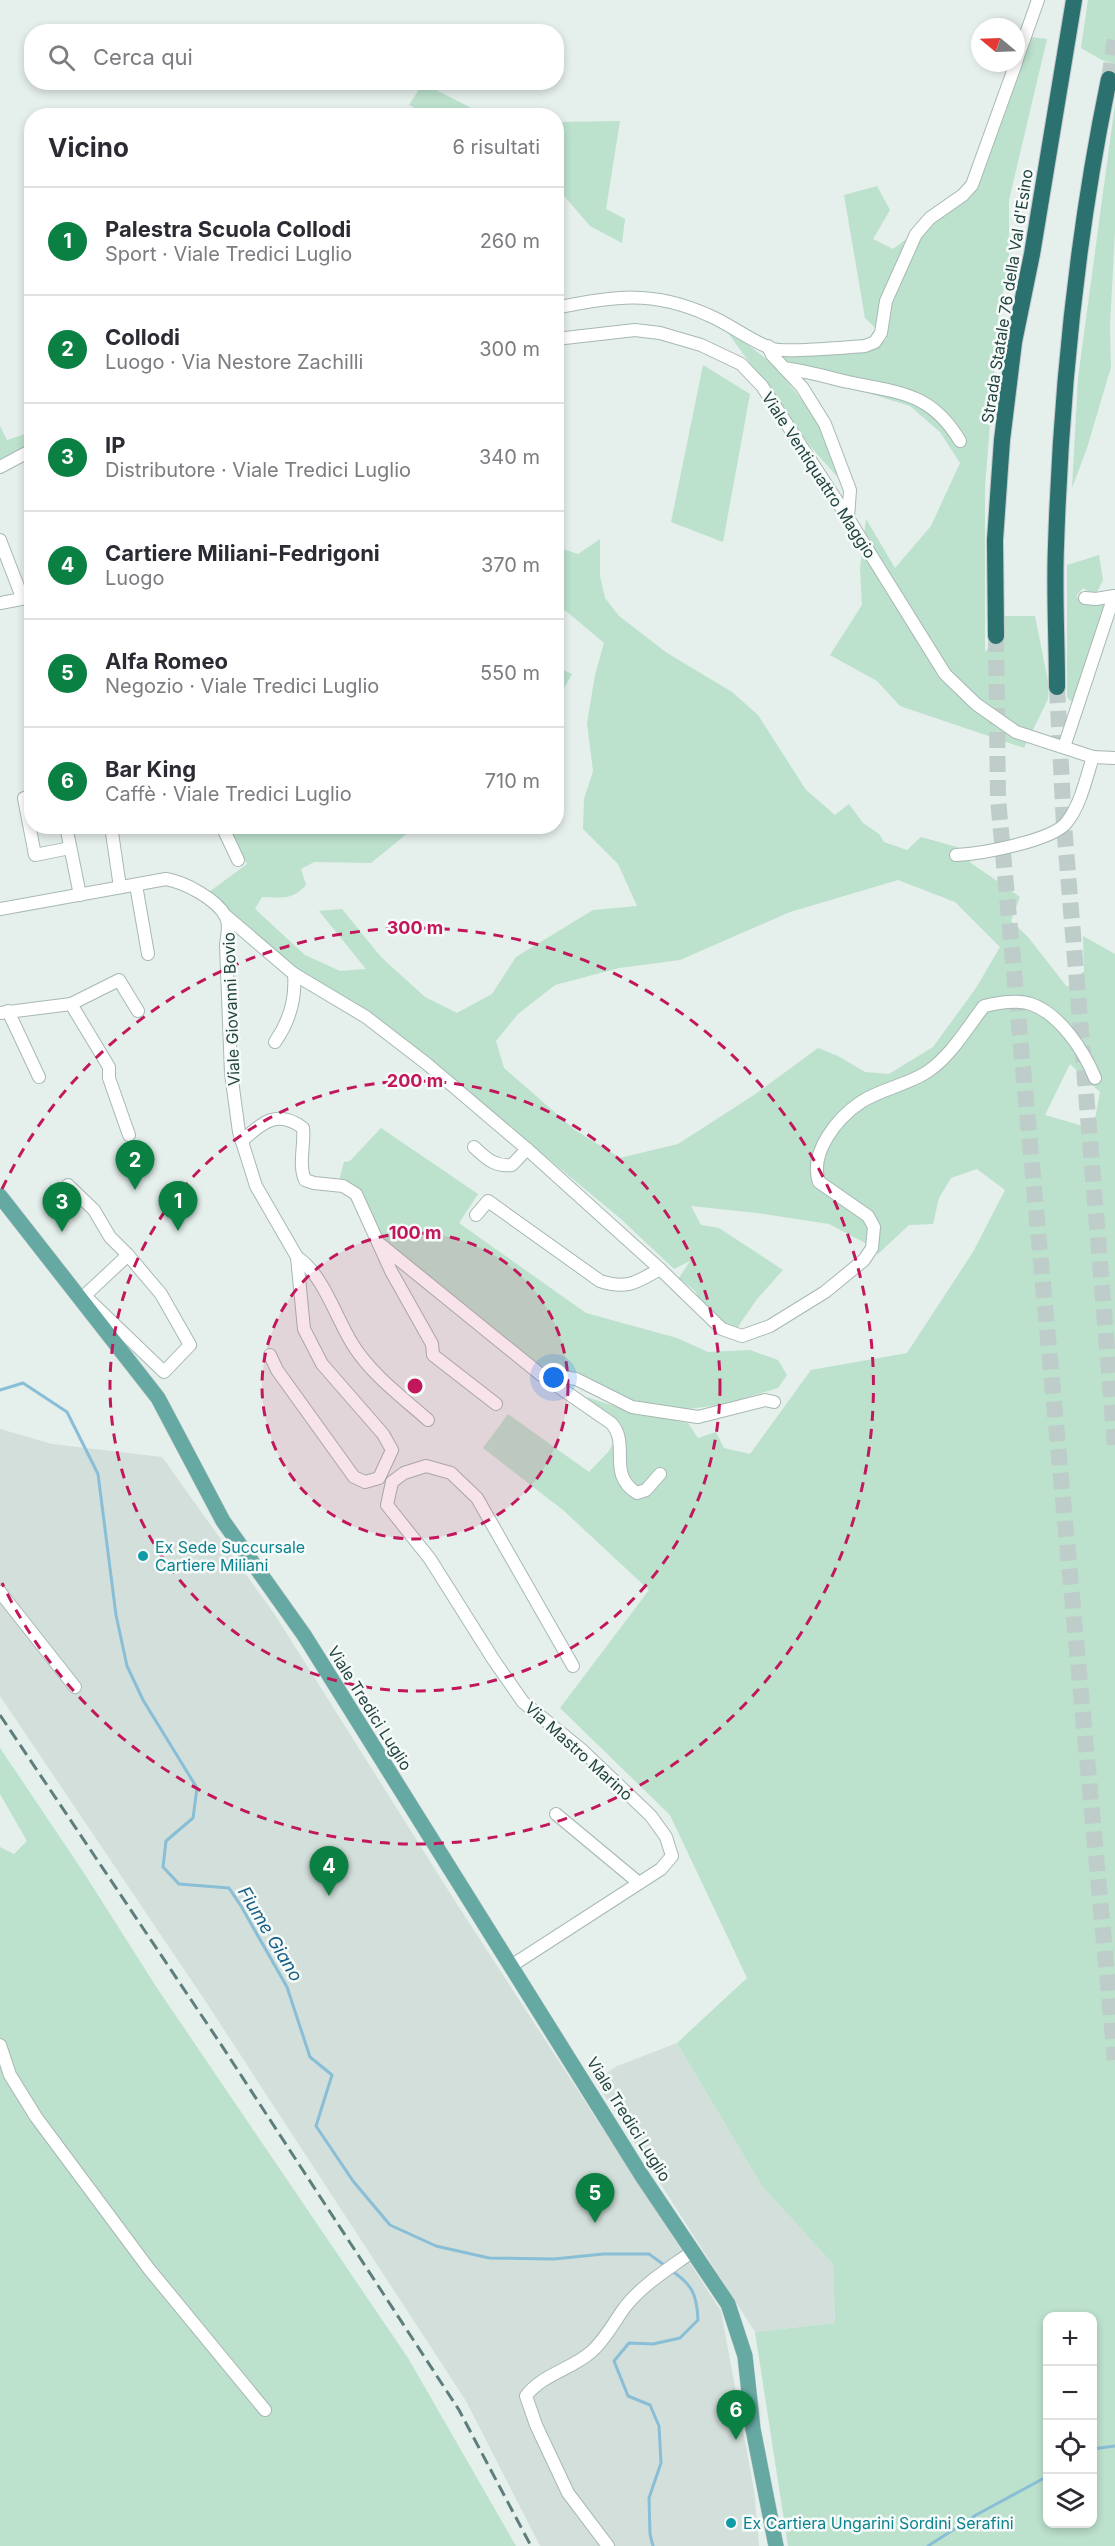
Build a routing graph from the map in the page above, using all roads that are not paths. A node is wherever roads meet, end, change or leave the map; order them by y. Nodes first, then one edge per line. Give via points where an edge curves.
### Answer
1 (1038, 0) edge
2 (1074, 0) edge
3 (1025, 37) edge
4 (1013, 72) edge
5 (1109, 79) dead end
6 (564, 306) edge
7 (564, 338) edge
8 (768, 346) junction
9 (784, 368) junction
10 (960, 441) dead end
11 (24, 454) edge
12 (0, 467) edge
13 (848, 518) junction
14 (0, 540) edge
15 (24, 591) edge
16 (24, 598) edge
17 (1085, 598) dead end
18 (0, 603) edge
19 (996, 636) tunnel mouth
20 (1057, 687) tunnel mouth
21 (1064, 747) junction
22 (1093, 757) junction
23 (1115, 758) edge
24 (31, 834) edge
25 (67, 834) edge
26 (112, 834) edge
27 (226, 834) edge
28 (70, 848) junction
29 (956, 855) dead end
30 (238, 860) dead end
31 (136, 885) junction
32 (120, 887) junction
33 (80, 895) junction
34 (0, 909) edge
35 (225, 915) junction
36 (148, 954) dead end
37 (294, 974) junction
38 (71, 1004) junction
39 (138, 1011) dead end
40 (4, 1012) edge
41 (275, 1042) dead end
42 (39, 1077) dead end
43 (1095, 1078) dead end
44 (129, 1135) dead end
45 (242, 1141) junction
46 (474, 1147) dead end
47 (527, 1149) junction
48 (68, 1185) dead end
49 (0, 1196) edge
50 (476, 1215) dead end
51 (380, 1244) junction
52 (128, 1256) junction
53 (297, 1257) junction
54 (660, 1269) junction
55 (82, 1297) junction
56 (270, 1355) dead end
57 (540, 1374) junction
58 (774, 1402) dead end
59 (496, 1404) dead end
60 (428, 1419) dead end
61 (660, 1474) dead end
62 (379, 1478) junction
63 (392, 1482) junction
64 (0, 1592) edge
65 (573, 1666) dead end
66 (75, 1687) dead end
67 (556, 1815) dead end
68 (639, 1883) junction
69 (511, 1965) junction
70 (0, 2045) edge
71 (693, 2251) junction
72 (265, 2410) dead end
73 (608, 2546) edge
74 (776, 2546) edge

1 - 3 street
2 - 19 highway, Strada Statale 76 della Val d'Esino via 1014,342 995,540
4 - 8 street via 972,185 916,234 886,301 881,333 875,342 865,346 775,350
5 - 20 highway via 1083,224 1067,352 1056,548
6 - 8 street via 637,296 669,302 708,314
7 - 13 street, Viale Ventiquattro Maggio via 635,330 660,333 701,345 741,364 762,386
8 - 9 street
9 - 10 street via 919,399 948,421
9 - 13 street via 802,387 825,424 850,490
11 - 12 street
13 - 21 street, Viale Ventiquattro Maggio via 945,674 976,704 1016,732
14 - 15 street
16 - 18 street
17 - 21 street via 1114,596
21 - 22 street, Viale Ventiquattro Maggio
22 - 23 street, Viale Ventiquattro Maggio
22 - 29 street via 1073,812 1059,830 978,854
24 - 28 street via 35,855
25 - 28 street
26 - 32 street
27 - 30 street
28 - 33 street
31 - 32 street, Viale Giovanni Bovio
31 - 35 street, Viale Giovanni Bovio via 166,879 183,882
31 - 36 street
32 - 33 street, Viale Giovanni Bovio
33 - 34 street, Viale Giovanni Bovio
35 - 37 street
35 - 45 street, Viale Giovanni Bovio via 231,1073
37 - 41 street via 292,1004
37 - 47 street via 366,1017
38 - 39 street via 119,980
38 - 40 street
38 - 44 street via 109,1066 109,1078
40 - 42 street
43 - 54 street via 1072,1038 1046,1013 1023,1002 984,1006 951,1050 928,1071 861,1102 840,1120 824,1142 816,1173 819,1182 868,1216 874,1227 872,1248 864,1260 795,1312 742,1336 722,1329
45 - 51 street via 260,1125 277,1118 293,1120 303,1128 301,1171 305,1180 343,1186 356,1194
45 - 53 street, Viale Giovanni Bovio via 256,1186
46 - 47 street via 501,1166 512,1165
47 - 54 street
48 - 52 street via 94,1210 110,1237
49 - 55 main road, Viale Tredici Luglio
50 - 54 street via 488,1201 600,1281 614,1286 632,1285
51 - 57 street
51 - 59 street via 432,1344 433,1355
52 - 55 street
52 - 55 street, Viale Tredici Luglio via 161,1294 190,1345 164,1372
53 - 60 street via 309,1265 353,1345 375,1375
53 - 62 street via 304,1329 322,1364 383,1434 392,1450
55 - 69 main road, Viale Tredici Luglio via 158,1398 224,1521 304,1635
56 - 62 street via 354,1477 365,1482
57 - 58 street via 576,1378 632,1407 698,1417 765,1400
57 - 61 street via 617,1430 621,1479 630,1488 637,1492 646,1490
62 - 63 street
63 - 65 street via 404,1473 426,1466 452,1473 477,1498
63 - 68 street, Via Mastro Marino via 387,1504 430,1559 523,1702 626,1792 666,1837 672,1856 661,1869
64 - 66 street
67 - 68 street
68 - 69 street, Via Mastro Marino
69 - 71 main road, Viale Tredici Luglio
70 - 72 street via 10,2075 36,2117 149,2269
71 - 73 street via 645,2287 593,2351 533,2386 526,2396 568,2493
71 - 74 main road, Viale Tredici Luglio via 728,2304 738,2330

